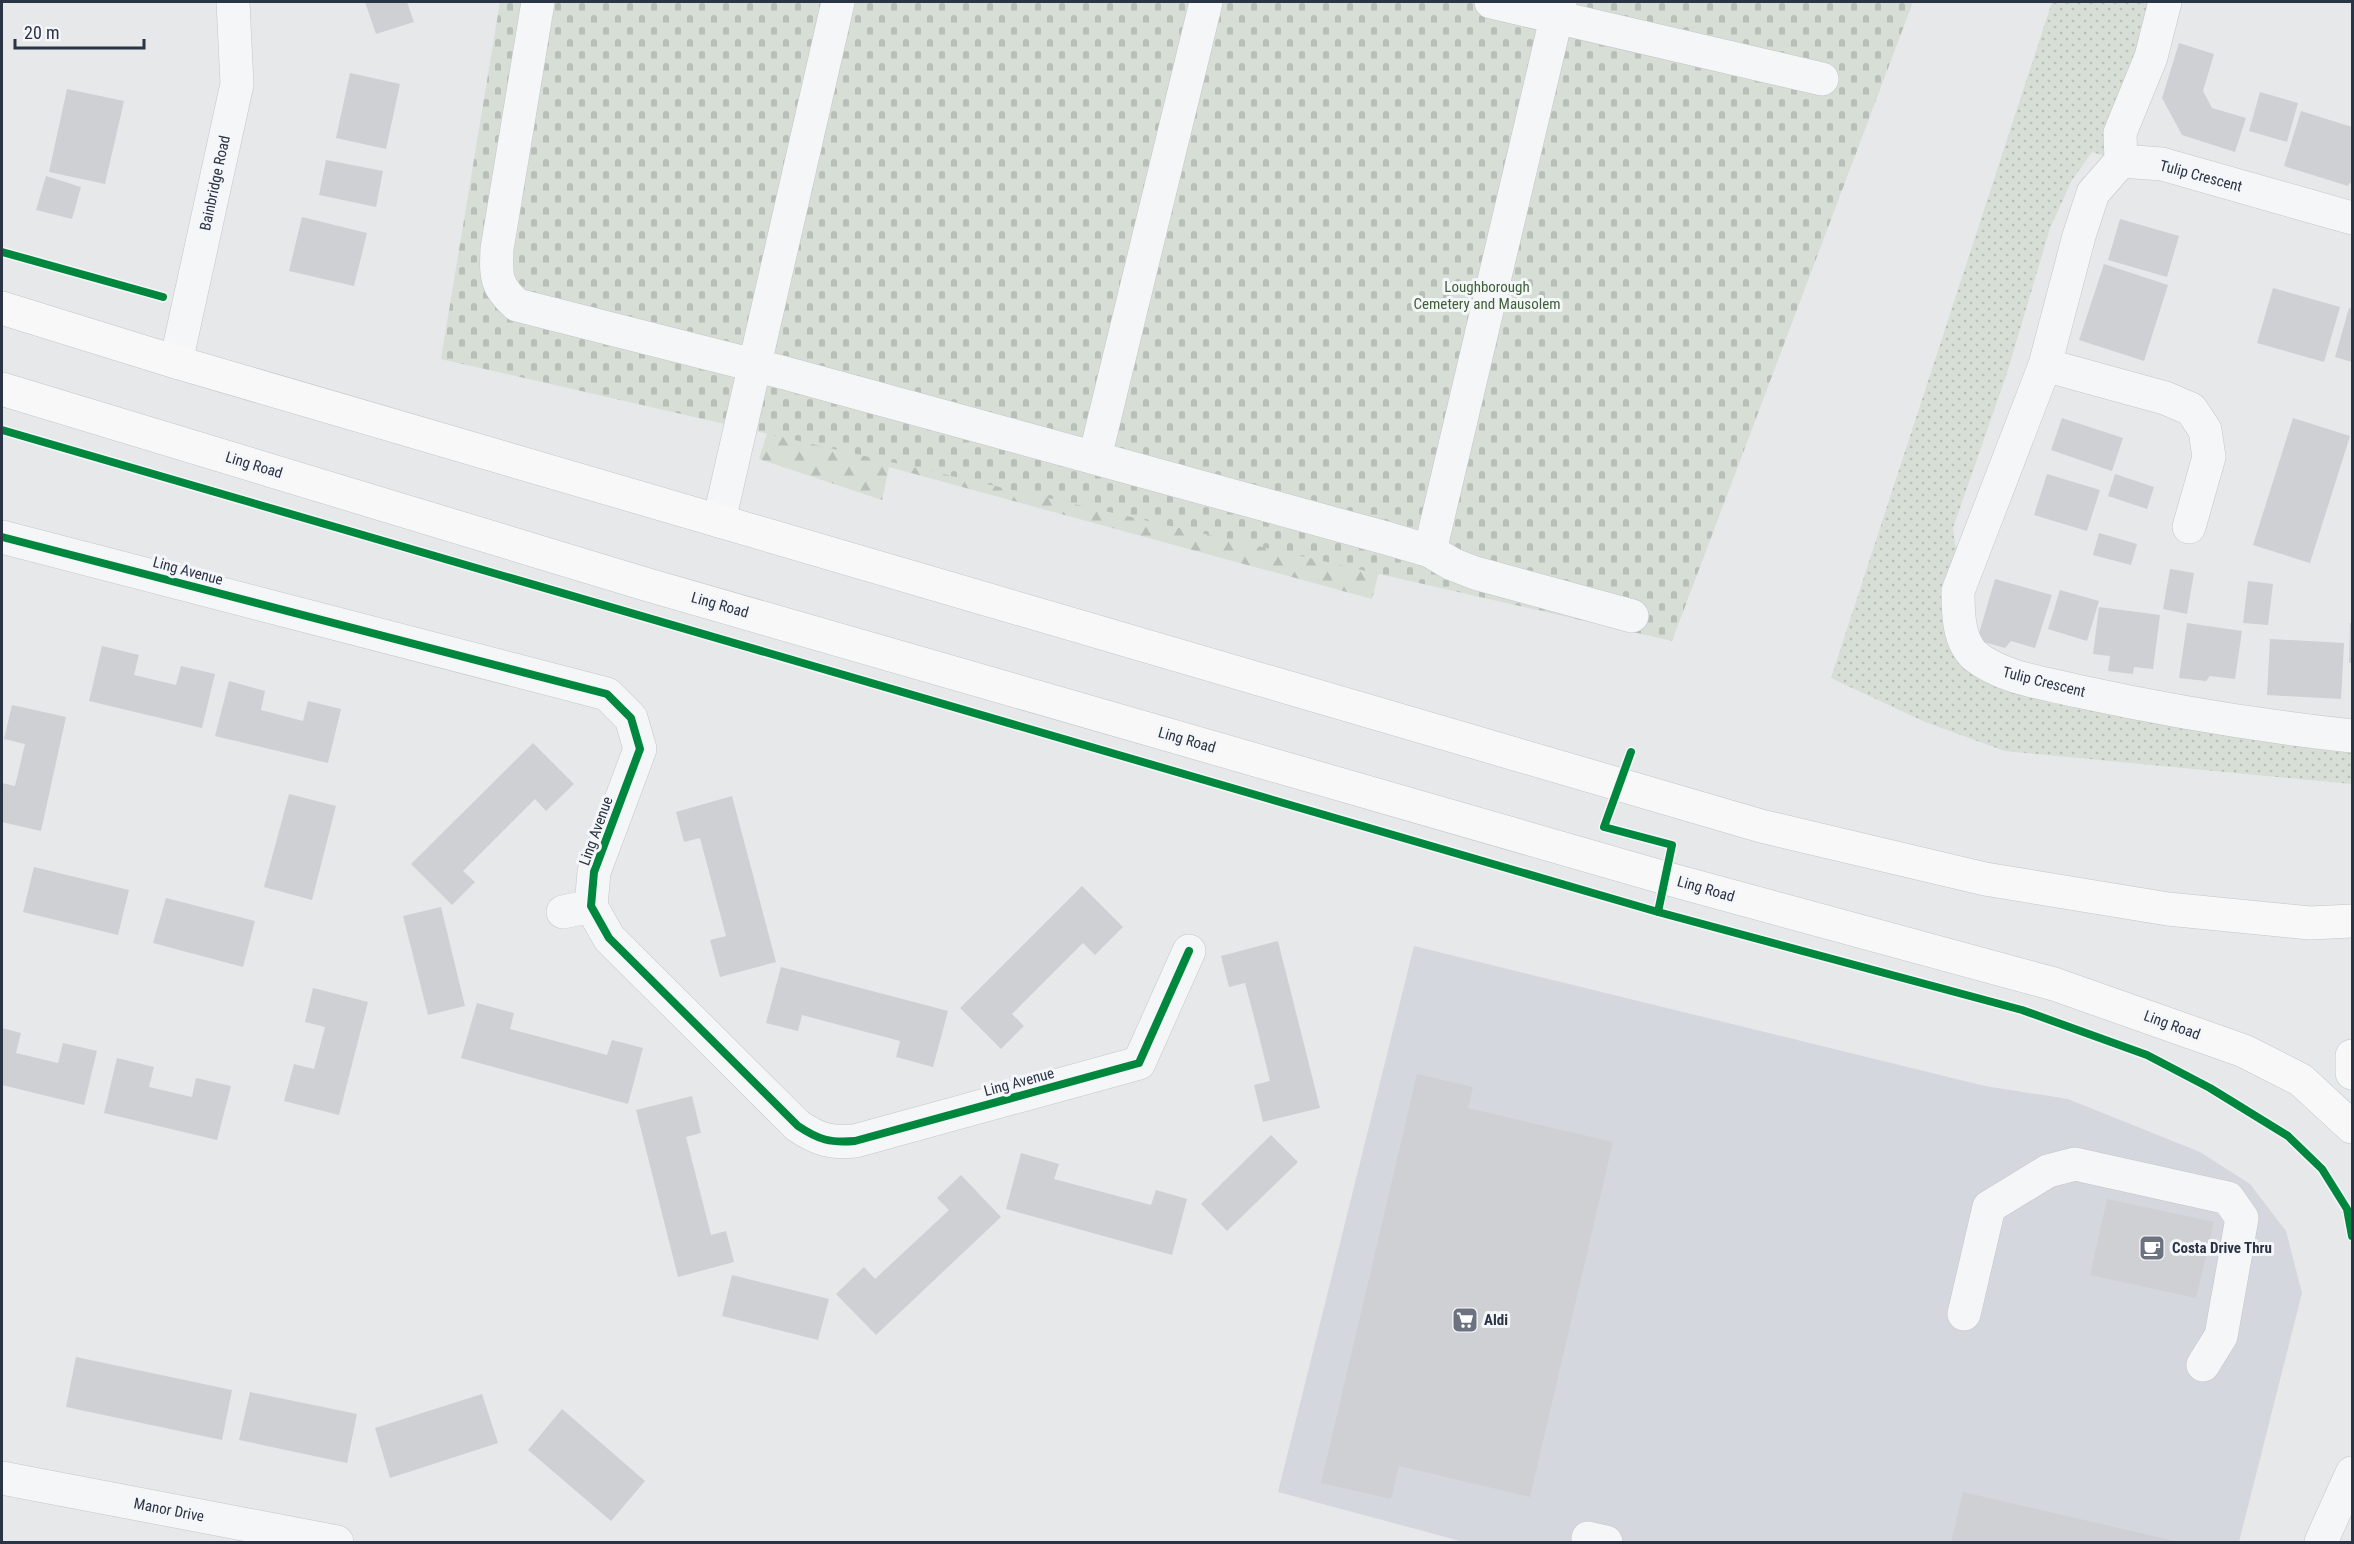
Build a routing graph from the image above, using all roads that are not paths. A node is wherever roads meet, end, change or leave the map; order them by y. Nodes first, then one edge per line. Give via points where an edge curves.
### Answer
1 (233, 2) edge
2 (538, 2) edge
3 (838, 2) edge
4 (1206, 2) edge
5 (1491, 2) edge
6 (2165, 2) edge
7 (1558, 10) edge
8 (1822, 80) dead end
9 (2121, 161) junction
10 (2352, 218) edge
11 (2, 308) edge
12 (176, 362) junction
13 (754, 365) junction
14 (2045, 365) junction
15 (2, 389) edge
16 (1095, 457) junction
17 (719, 521) junction
18 (2189, 526) dead end
19 (2, 537) edge
20 (1430, 551) junction
21 (1632, 616) dead end
22 (2352, 736) edge
23 (2352, 921) edge
24 (1189, 951) dead end
25 (2352, 1056) edge
26 (2352, 1073) edge
27 (2352, 1127) edge
28 (1964, 1314) dead end
29 (2203, 1365) dead end
30 (2352, 1473) edge
31 (2, 1478) edge
32 (337, 1542) edge
33 (2321, 1542) edge

1 - 12 street, Bainbridge Road via 237,84
2 - 13 street via 497,249 496,276 503,292 517,305
3 - 13 street
4 - 16 street
5 - 7 street
6 - 9 street via 2151,57 2120,134
7 - 8 street
7 - 20 street
9 - 10 street, Tulip Crescent via 2162,164
9 - 14 street, Tulip Crescent via 2093,193
11 - 12 main road
12 - 17 main road
13 - 16 street
13 - 17 street
14 - 18 street via 2165,398 2191,409 2205,430 2209,457
14 - 22 street, Tulip Crescent via 1958,591 1958,616 1973,654 1996,670 2130,703 2255,725
15 - 27 main road, Ling Road via 634,580 1665,878 2054,984 2244,1051 2301,1080
16 - 20 street
17 - 23 main road via 1761,826 1985,879 2168,909 2310,923
19 - 24 street, Ling Avenue via 607,694 631,718 640,749 577,909 798,1126 814,1137 834,1142 855,1141 1139,1064
20 - 21 street via 1475,573
25 - 26 main road
28 - 29 street via 1989,1207 2048,1171 2075,1164 2228,1198 2242,1218 2221,1336
30 - 33 street
31 - 32 street, Manor Drive

